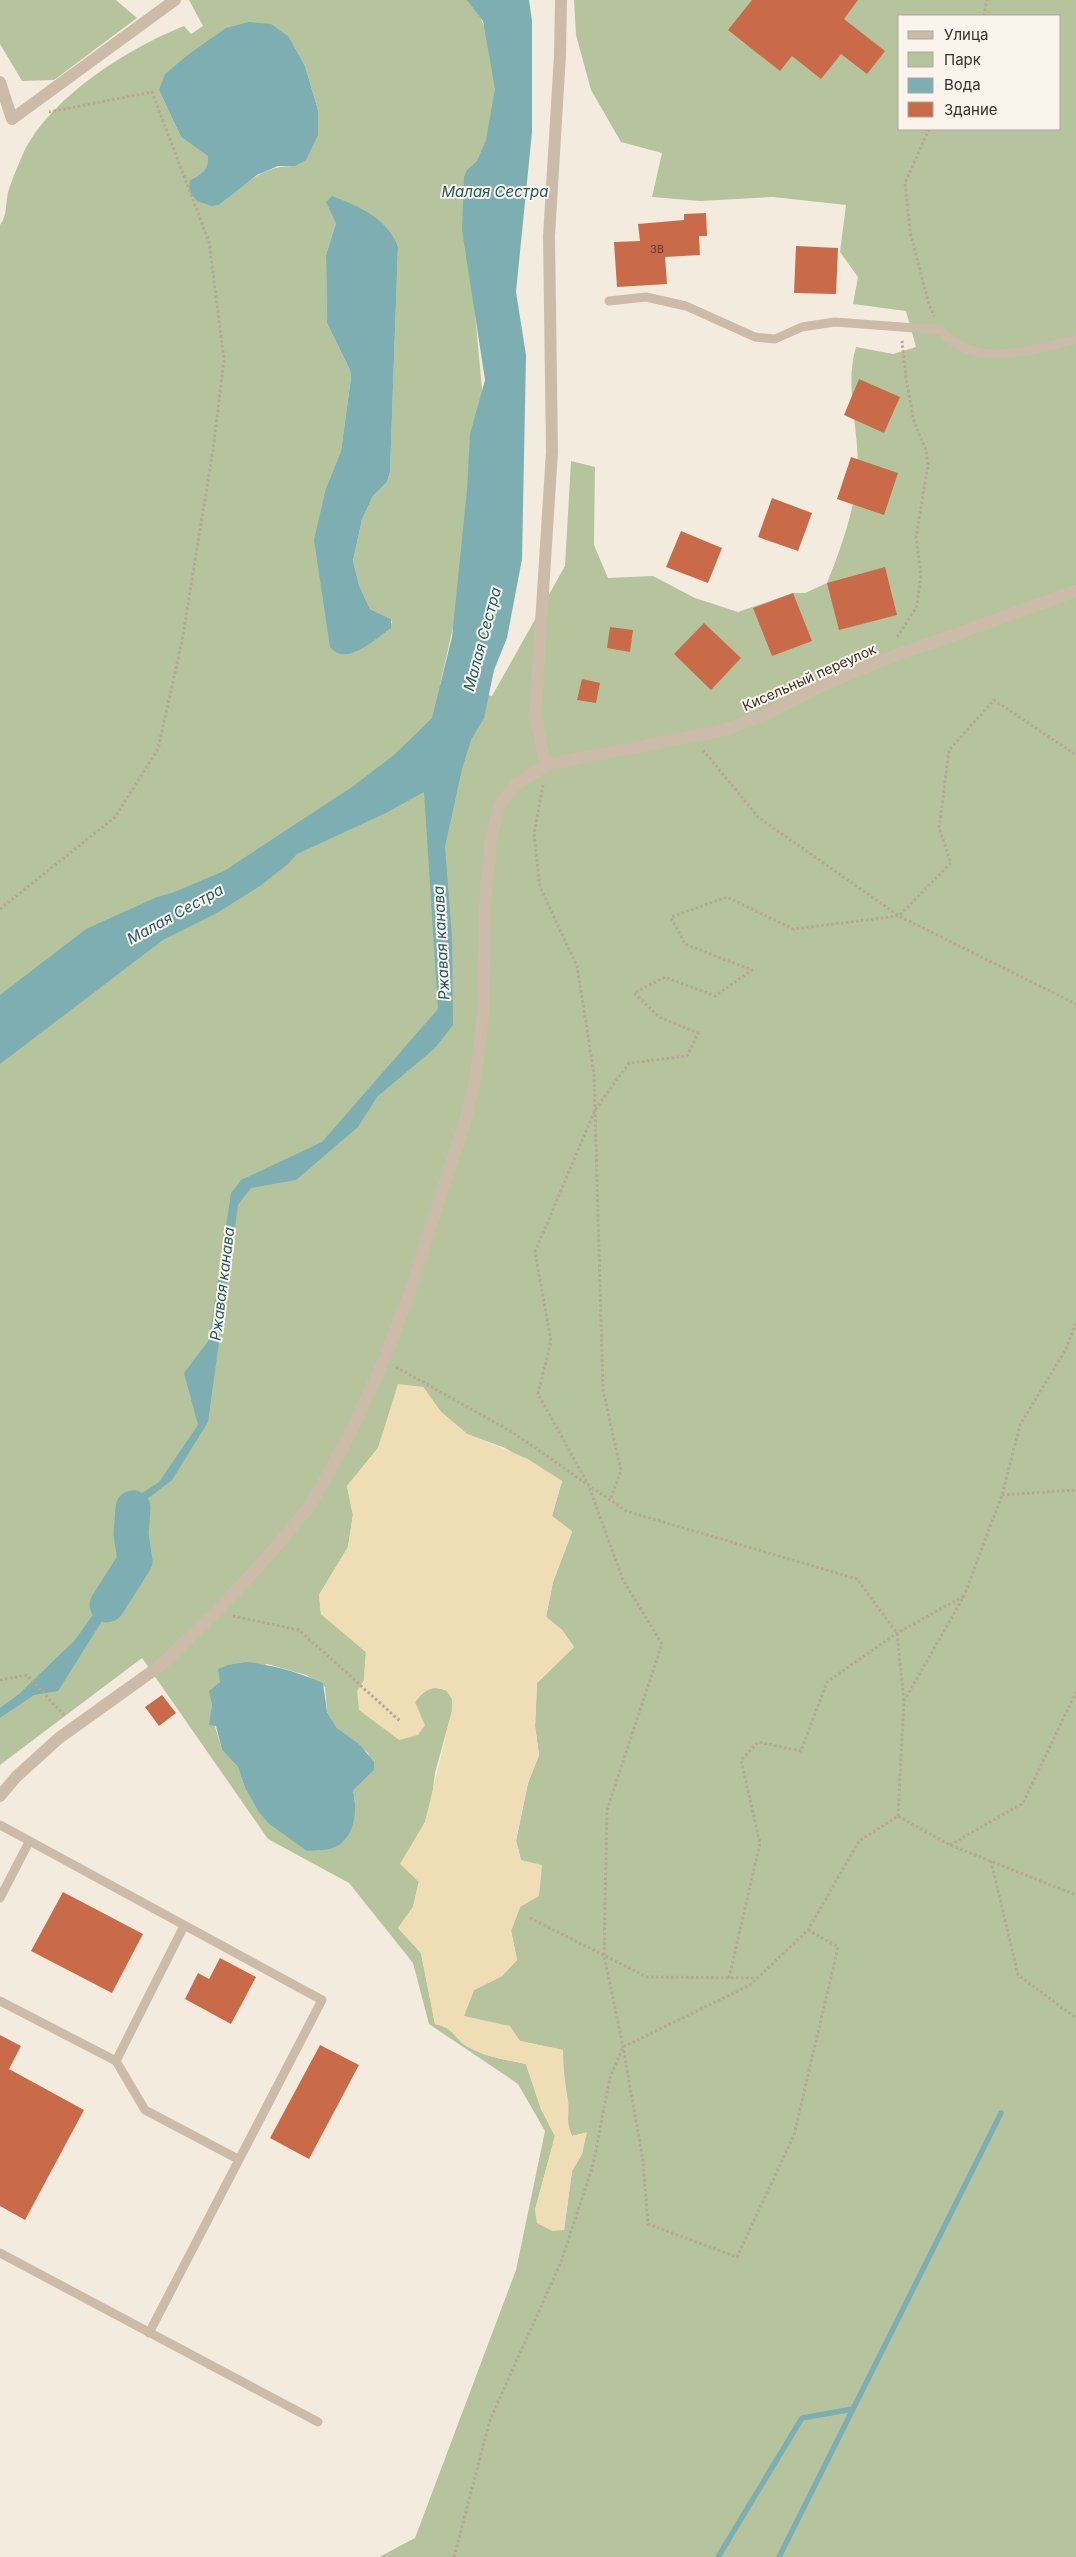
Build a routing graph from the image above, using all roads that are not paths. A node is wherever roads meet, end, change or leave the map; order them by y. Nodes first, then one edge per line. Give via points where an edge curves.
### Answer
1 (175, 0) edge
2 (561, 0) edge
3 (0, 82) edge
4 (609, 301) dead end
5 (1076, 339) edge
6 (1076, 590) edge
7 (546, 765) junction
8 (0, 1796) edge
9 (0, 1825) edge
10 (29, 1842) junction
11 (0, 1898) edge
12 (184, 1926) junction
13 (0, 2001) edge
14 (116, 2061) junction
15 (238, 2159) junction
16 (0, 2253) edge
17 (150, 2334) junction
18 (318, 2422) dead end

1 - 3 street via 12,119
2 - 7 street via 549,236 552,452 535,716
4 - 5 lane via 646,297 686,306 755,337 775,339 802,327 835,322 941,330 962,348 994,354 1029,351
6 - 7 street, Кисельный переулок via 887,658 762,716 724,730
7 - 8 street via 514,786 499,806 491,840 485,905 483,1016 476,1075 465,1122 426,1247 384,1360 349,1436 310,1506 262,1564 215,1613 161,1665 75,1726 16,1777
9 - 10 lane
10 - 11 lane
10 - 12 lane
12 - 14 lane
12 - 15 lane via 322,2000
13 - 14 lane
14 - 15 lane via 145,2110
15 - 17 lane
16 - 17 lane
17 - 18 lane

